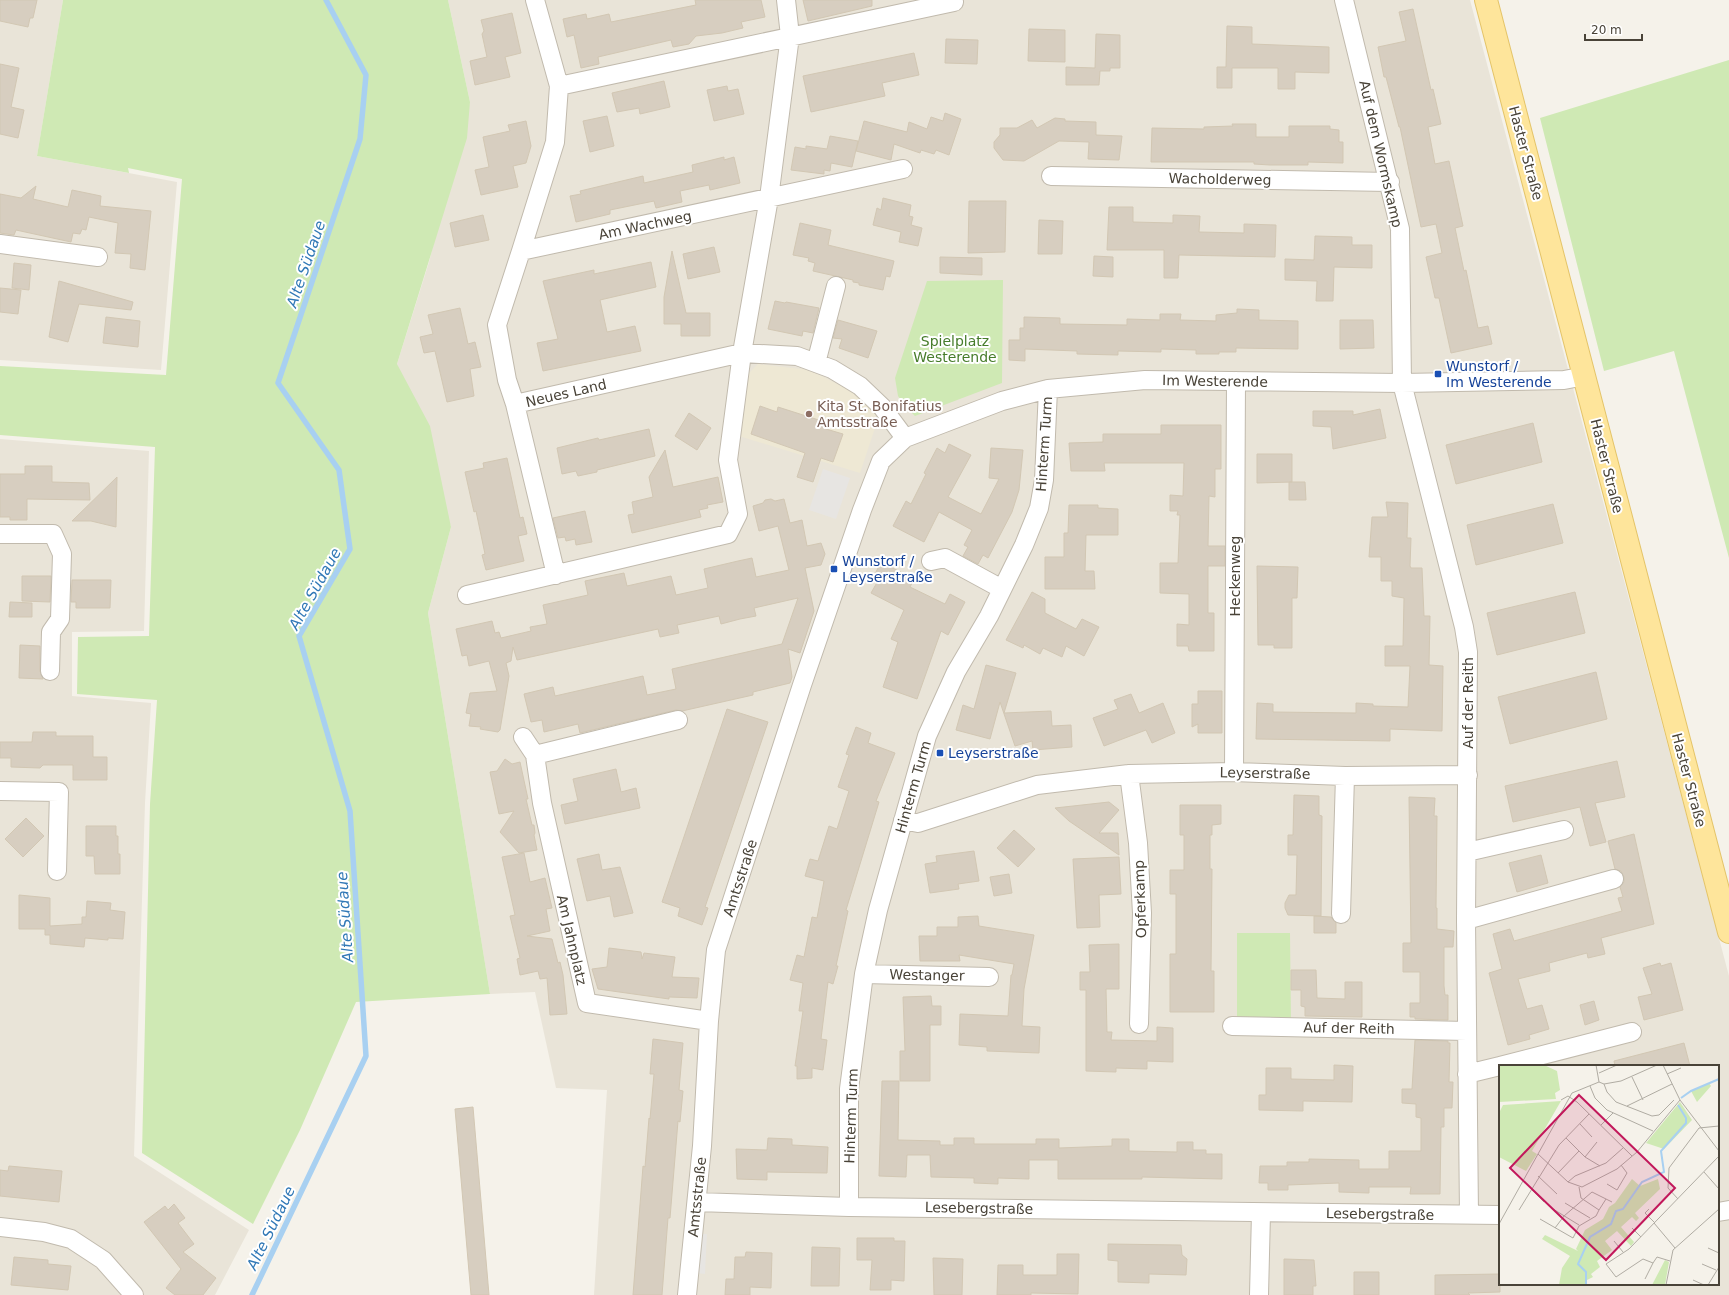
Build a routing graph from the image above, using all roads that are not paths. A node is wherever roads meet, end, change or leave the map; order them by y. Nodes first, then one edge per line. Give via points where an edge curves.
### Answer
1 (536, 0) edge
2 (786, 0) edge
3 (1344, 0) edge
4 (1486, 0) edge
5 (954, 2) dead end
6 (790, 36) junction
7 (559, 86) junction
8 (902, 169) dead end
9 (1050, 176) dead end
10 (1390, 182) junction
11 (769, 198) junction
12 (0, 244) edge
13 (522, 251) junction
14 (98, 257) dead end
15 (836, 286) dead end
16 (742, 353) junction
17 (816, 363) junction
18 (1585, 376) junction
19 (1236, 381) junction
20 (1402, 383) junction
21 (1048, 389) junction
22 (515, 404) junction
23 (905, 438) junction
24 (874, 478) joint
25 (0, 534) edge
26 (931, 561) dead end
27 (556, 575) junction
28 (1002, 589) junction
29 (467, 595) dead end
30 (50, 671) dead end
31 (678, 720) dead end
32 (523, 737) dead end
33 (535, 755) junction
34 (1234, 772) junction
35 (1129, 774) junction
36 (1468, 775) junction
37 (1345, 776) junction
38 (0, 791) edge
39 (903, 820) junction
40 (1564, 830) dead end
41 (1467, 852) junction
42 (58, 871) dead end
43 (1614, 879) dead end
44 (1341, 914) dead end
45 (1466, 920) junction
46 (1729, 932) edge
47 (864, 974) junction
48 (989, 977) dead end
49 (709, 1021) junction
50 (1139, 1024) dead end
51 (1232, 1026) dead end
52 (1467, 1031) junction
53 (1632, 1032) dead end
54 (1504, 1065) edge
55 (1499, 1066) edge
56 (1467, 1074) junction
57 (697, 1202) junction
58 (849, 1207) junction
59 (1729, 1210) edge
60 (1719, 1212) edge
61 (1260, 1213) junction
62 (1469, 1215) junction
63 (1499, 1215) edge
64 (0, 1227) edge
65 (134, 1295) edge
66 (687, 1295) edge
67 (1259, 1295) edge

1 - 7 street
2 - 6 street
3 - 10 street, Auf dem Wormskamp
4 - 18 main road, Haster Straße
5 - 6 street
6 - 7 street
6 - 11 street
7 - 13 street via 555,142
8 - 11 street, Am Wachweg
9 - 10 street, Wacholderweg
10 - 20 street, Auf dem Wormskamp via 1400,229
11 - 13 street, Am Wachweg
11 - 16 street
12 - 14 street
13 - 22 street via 497,325 507,380
15 - 17 street
16 - 17 street, Neues Land via 797,356
16 - 22 street, Neues Land
16 - 27 street via 728,460 738,514 728,534
17 - 23 street, Neues Land via 832,369 860,386 882,407
18 - 20 street, Im Westerende via 1564,380
18 - 46 main road, Haster Straße
19 - 20 street, Im Westerende
19 - 21 street, Im Westerende via 1145,380
19 - 34 street, Heckenweg
20 - 36 street, Auf der Reith via 1464,627 1468,652
21 - 23 street, Im Westerende via 1002,400
21 - 28 street, Hinterm Turm via 1044,480 1039,508
22 - 27 street, Neues Land
23 - 24 street, Im Westerende via 881,461
24 - 49 street, Amtsstraße via 802,684 716,950
25 - 30 street via 53,534 62,554 60,619 50,632
26 - 28 street via 945,558
27 - 29 street
28 - 39 street, Hinterm Turm via 956,672 927,736
31 - 33 street
32 - 33 street, Am Jahnplatz
33 - 49 street, Am Jahnplatz via 542,803 587,1003
34 - 35 street, Leyserstraße
34 - 37 street, Leyserstraße
35 - 39 street, Leyserstraße via 1037,785 918,823
35 - 50 street, Opferkamp via 1138,843 1142,913
36 - 37 street, Leyserstraße
36 - 41 street, Auf der Reith
37 - 44 street
38 - 42 street via 59,792
39 - 47 street, Hinterm Turm via 878,910
40 - 41 street
41 - 45 street, Auf der Reith
43 - 45 street
45 - 52 street, Auf der Reith
47 - 48 street, Westanger
47 - 58 street, Hinterm Turm via 849,1089
49 - 57 street, Amtsstraße
51 - 52 street, Auf der Reith
52 - 56 street, Auf der Reith
53 - 54 street
55 - 56 street
56 - 62 street, Auf der Reith
57 - 58 street, Lesebergstraße
57 - 66 street, Amtsstraße
58 - 61 street, Lesebergstraße
59 - 60 street
61 - 62 street, Lesebergstraße
61 - 67 street
62 - 63 street, Lesebergstraße
64 - 65 street via 71,1238 103,1260

